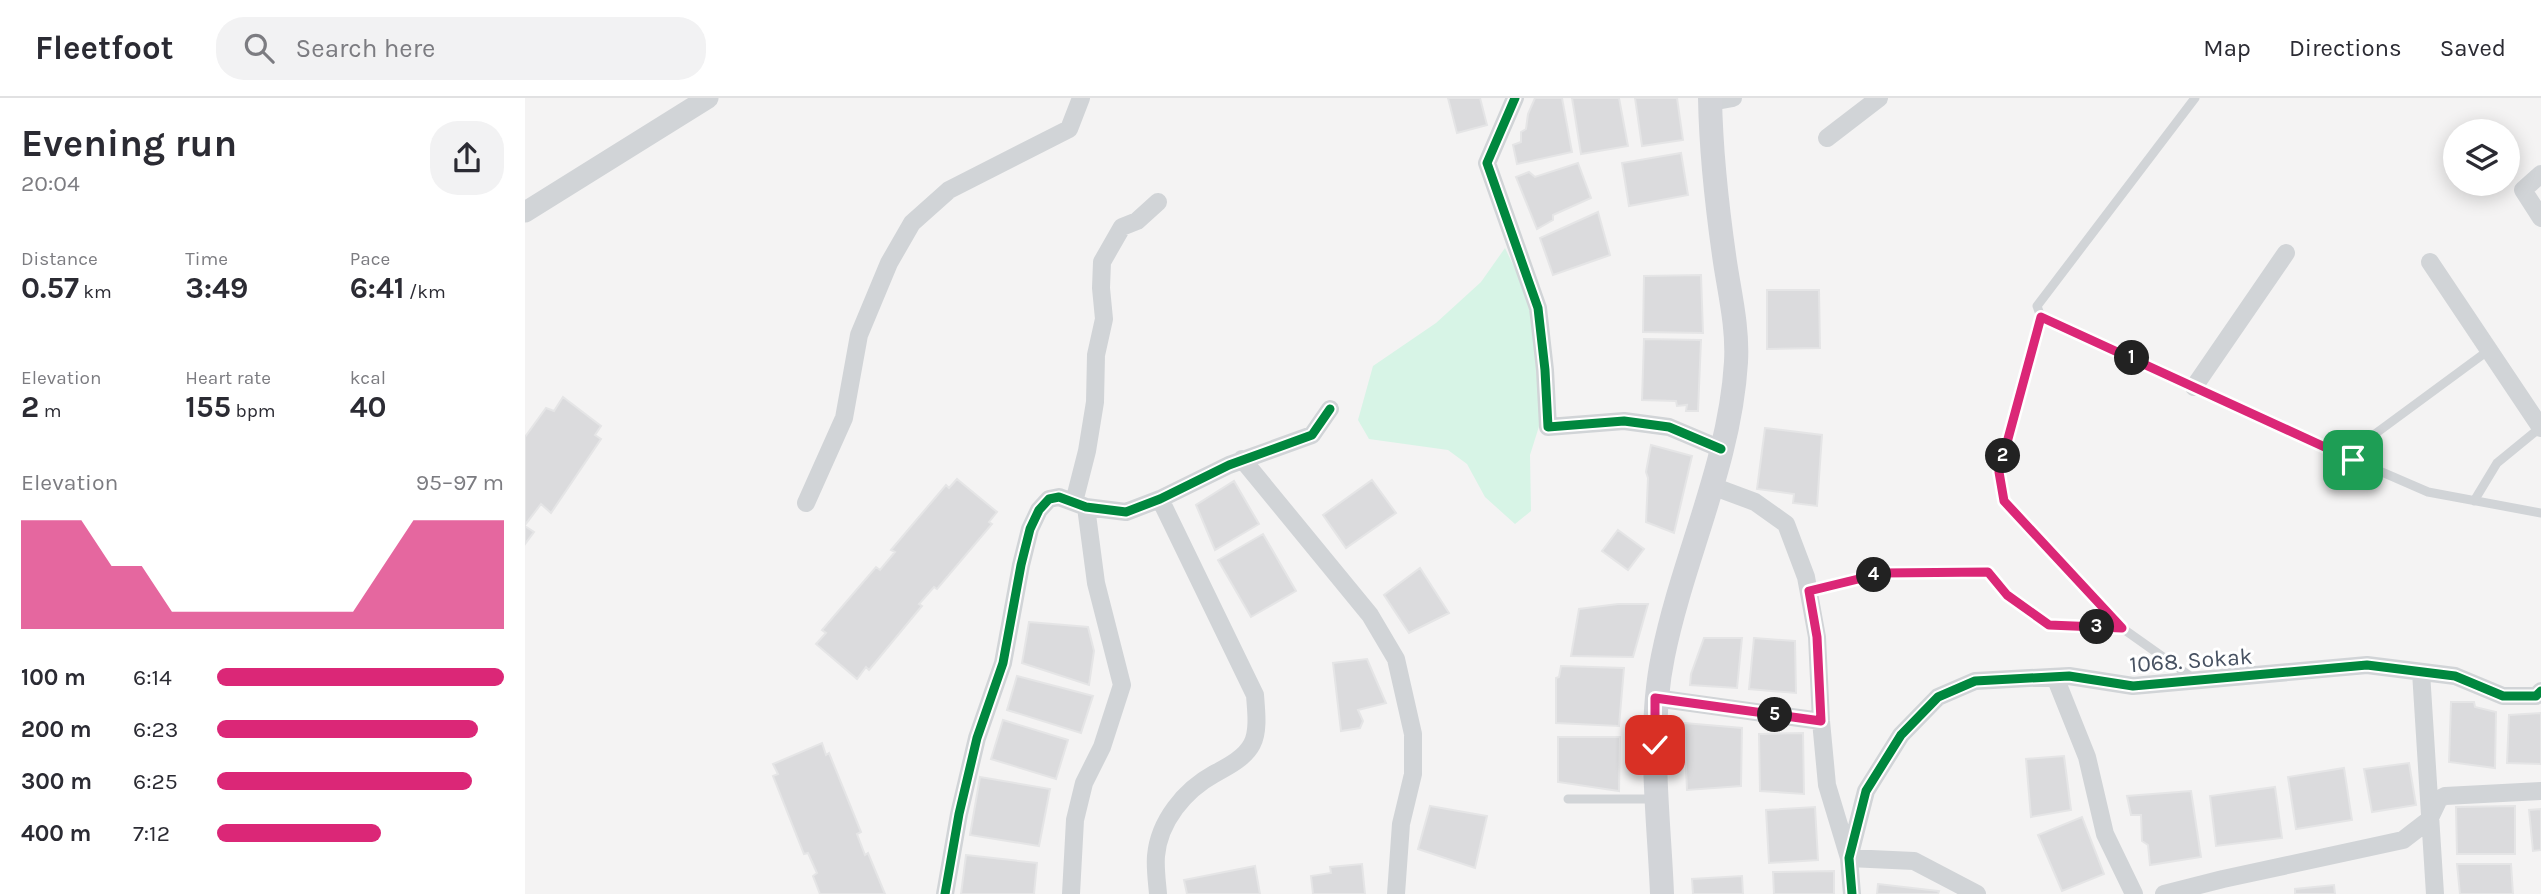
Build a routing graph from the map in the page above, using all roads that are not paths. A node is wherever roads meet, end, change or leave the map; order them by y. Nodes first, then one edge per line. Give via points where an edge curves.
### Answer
1 (708, 98) edge
2 (1081, 98) edge
3 (1515, 98) edge
4 (1879, 98) edge
5 (2195, 98) edge
6 (1712, 99) edge
7 (1827, 138) dead end
8 (2541, 174) edge
9 (1158, 202) dead end
10 (525, 212) edge
11 (2541, 218) edge
12 (2286, 253) dead end
13 (2431, 262) dead end
14 (2041, 317) junction
15 (2489, 350) junction
16 (2194, 387) junction
17 (1330, 409) dead end
18 (2541, 428) edge
19 (1721, 449) junction
20 (2345, 456) junction
21 (1242, 459) junction
22 (1712, 486) junction
23 (1160, 499) junction
24 (2474, 501) junction
25 (806, 503) dead end
26 (1080, 504) junction
27 (2541, 513) edge
28 (1809, 591) junction
29 (2122, 628) junction
30 (2421, 672) junction
31 (2055, 677) junction
32 (2195, 680) junction
33 (2541, 691) edge
34 (1655, 698) junction
35 (1821, 721) junction
36 (2541, 791) edge
37 (1568, 799) dead end
38 (1658, 799) junction
39 (2429, 820) junction
40 (1849, 858) junction
41 (945, 894) edge
42 (1072, 894) edge
43 (1158, 894) edge
44 (1396, 894) edge
45 (1663, 894) edge
46 (1852, 894) edge
47 (1977, 894) edge
48 (2134, 894) edge
49 (2164, 894) edge
50 (2435, 894) edge

1 - 10 street
2 - 25 street via 1069,129 949,190 912,223 889,263 859,335 844,418
3 - 19 street via 1486,163 1538,308 1548,427 1624,421 1669,426
4 - 7 street
5 - 14 lane via 2037,306
6 - 19 main road via 1711,151 1736,361
8 - 11 street via 2523,190
9 - 26 street via 1122,228 1103,262 1104,319 1095,355 1095,402
12 - 16 street
13 - 15 street
14 - 16 lane
14 - 29 lane via 1999,472 2004,501
15 - 18 street
15 - 20 lane
16 - 20 lane
17 - 21 street via 1312,435
18 - 24 lane via 2497,463
19 - 22 main road
20 - 24 lane via 2428,492
21 - 23 street
21 - 44 street via 1370,615 1396,659 1413,734 1413,774 1401,824
22 - 28 street via 1755,502 1786,524
22 - 34 main road via 1663,654
23 - 26 street via 1126,512
23 - 43 street via 1255,695 1256,721 1253,744 1240,759 1201,781 1174,808 1156,856
24 - 27 lane
26 - 41 street via 1059,496 1049,499 1030,529 1003,663 977,737 959,814
26 - 42 street via 1122,685 1102,747 1084,783 1075,820
28 - 29 lane via 1883,573 1988,572 2007,595 2049,625
28 - 35 street via 1817,637
29 - 32 lane
30 - 32 street, 1068. Sokak via 2367,665
30 - 33 street, 1068. Sokak via 2455,676 2503,696 2536,696
30 - 39 street
31 - 32 street, 1068. Sokak via 2133,686
31 - 40 street, 1068. Sokak via 1975,681 1938,697 1901,736 1866,791
31 - 48 street via 2087,757 2105,834
34 - 35 street
34 - 38 main road
35 - 40 street via 1827,785
36 - 39 street via 2445,796
37 - 38 lane
38 - 45 main road
39 - 49 street via 2403,840
39 - 50 street
40 - 46 street, 1068. Sokak
40 - 47 street via 1914,862

